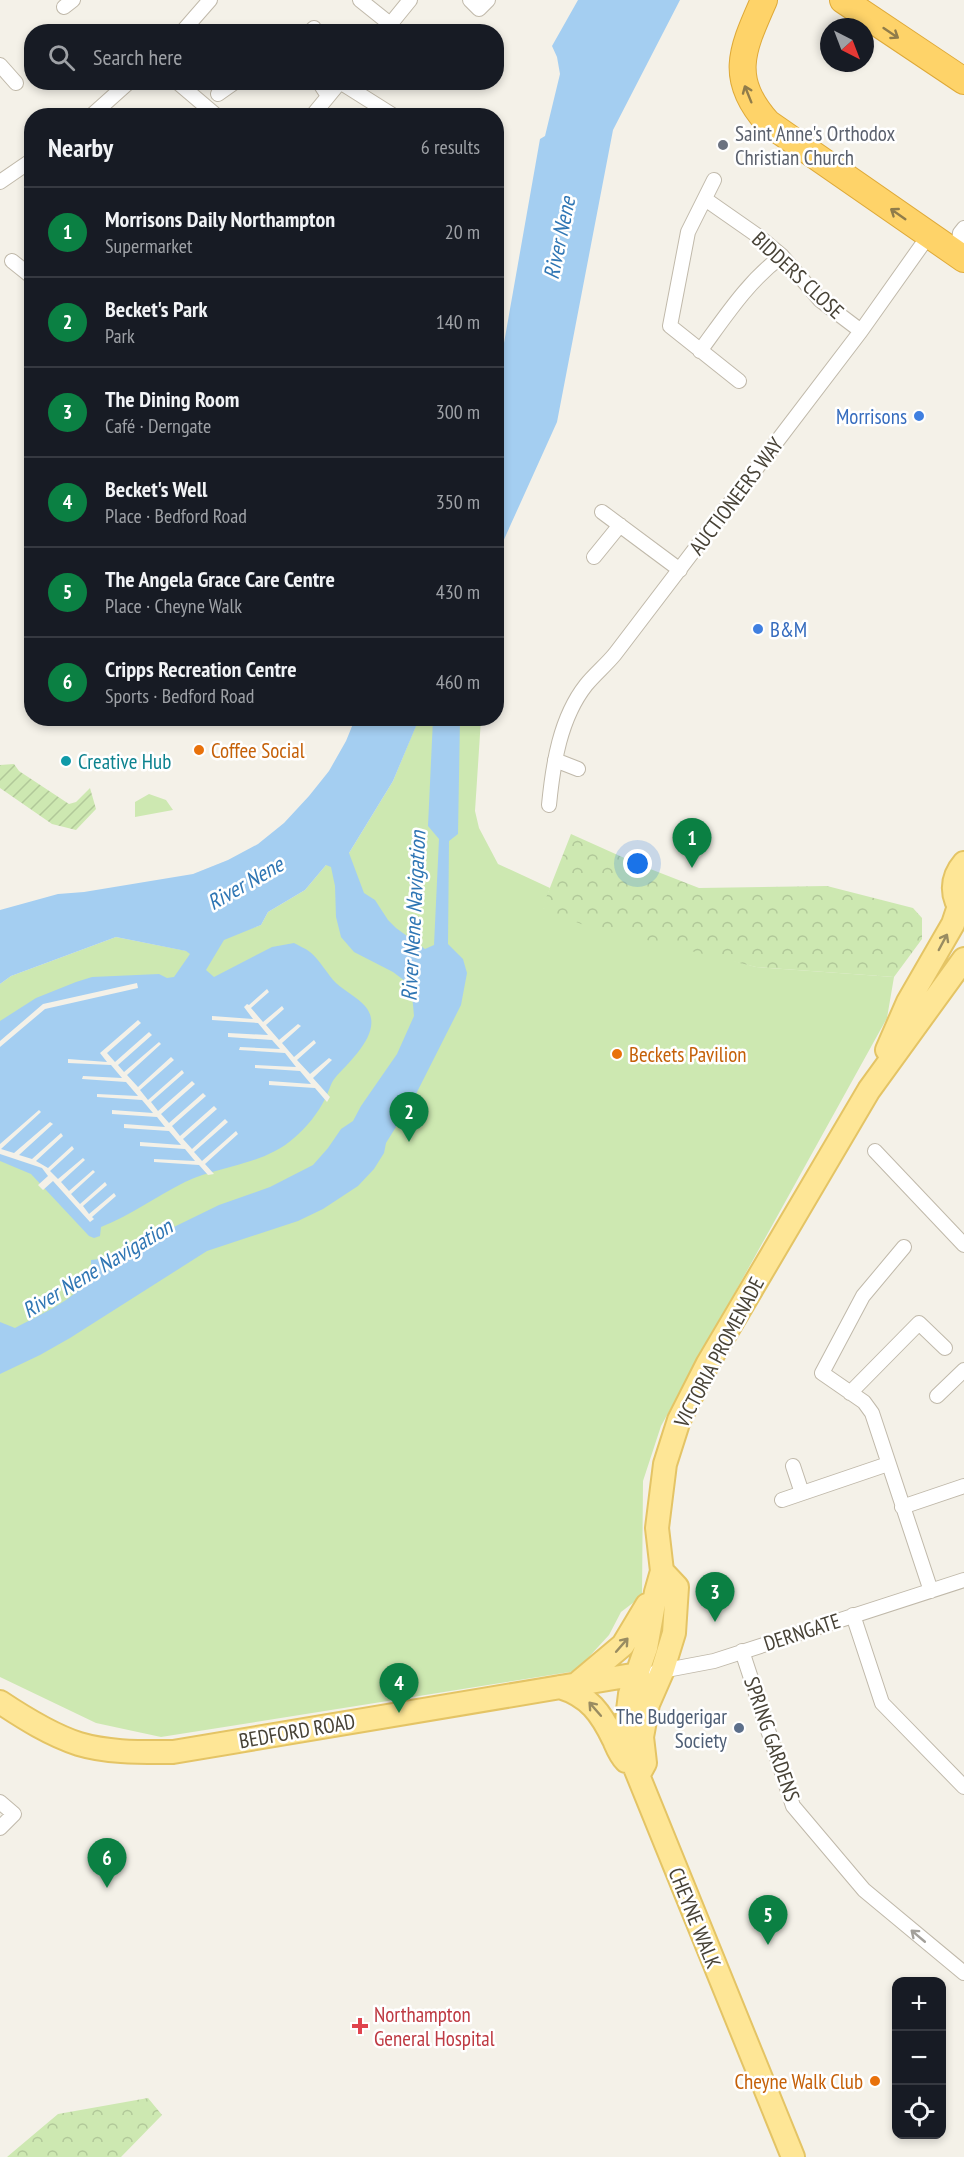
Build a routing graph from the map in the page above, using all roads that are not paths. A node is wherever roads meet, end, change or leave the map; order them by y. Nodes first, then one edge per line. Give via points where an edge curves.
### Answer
1 (210, 0) edge
2 (360, 0) edge
3 (410, 0) edge
4 (470, 0) edge
5 (488, 0) edge
6 (764, 0) edge
7 (843, 0) edge
8 (189, 24) edge
9 (383, 24) edge
10 (390, 24) edge
11 (0, 65) edge
12 (964, 81) edge
13 (16, 83) dead end
14 (124, 90) edge
15 (186, 90) edge
16 (224, 90) edge
17 (324, 90) edge
18 (333, 90) edge
19 (350, 90) edge
20 (218, 94) dead end
21 (328, 96) junction
22 (111, 108) edge
23 (208, 108) edge
24 (318, 108) edge
25 (373, 108) edge
26 (24, 166) edge
27 (714, 180) dead end
28 (0, 182) edge
29 (705, 199) junction
30 (964, 228) edge
31 (929, 235) junction
32 (782, 256) junction
33 (960, 256) edge
34 (12, 261) dead end
35 (24, 271) edge
36 (861, 331) junction
37 (699, 351) junction
38 (739, 381) dead end
39 (602, 512) dead end
40 (620, 525) junction
41 (594, 557) dead end
42 (680, 570) junction
43 (555, 760) junction
44 (578, 769) dead end
45 (549, 805) dead end
46 (964, 863) edge
47 (961, 909) edge
48 (964, 959) edge
49 (869, 1090) junction
50 (874, 1151) dead end
51 (964, 1245) edge
52 (904, 1247) dead end
53 (945, 1348) dead end
54 (964, 1370) edge
55 (850, 1393) junction
56 (937, 1396) dead end
57 (888, 1464) junction
58 (794, 1466) dead end
59 (964, 1486) edge
60 (802, 1493) junction
61 (782, 1500) dead end
62 (902, 1507) junction
63 (964, 1580) edge
64 (659, 1582) junction
65 (931, 1591) junction
66 (854, 1615) junction
67 (742, 1651) junction
68 (662, 1672) junction
69 (638, 1674) junction
70 (569, 1685) junction
71 (0, 1702) edge
72 (639, 1774) junction
73 (964, 1787) edge
74 (0, 1802) edge
75 (0, 1828) edge
76 (964, 1972) edge
77 (793, 2157) edge

1 - 8 street
2 - 9 street
3 - 10 street
4 - 5 street via 479,9
31 -> 6 highway via 768,123 753,107 741,74 743,56
7 -> 12 highway
11 - 13 street
14 - 22 street
15 - 23 street
16 - 20 street
17 - 21 street
18 - 21 street
19 - 25 street
21 - 24 street
26 - 28 street
27 - 29 street
29 - 32 street, BIDDERS CLOSE
29 - 37 street via 688,232 670,326
30 - 33 street via 960,233
31 - 33 highway
31 - 36 street, AUCTIONEERS WAY
32 - 36 street, BIDDERS CLOSE via 820,300
32 - 37 street via 749,286
34 - 35 street
36 - 42 street, AUCTIONEERS WAY
37 - 38 street
39 - 40 street
40 - 41 street
40 - 42 street
42 - 43 street, AUCTIONEERS WAY via 577,700
43 - 44 street
43 - 45 street, AUCTIONEERS WAY
46 - 47 main road via 955,876 953,888
49 -> 47 main road, VICTORIA PROMENADE via 908,1002
48 - 49 main road, VICTORIA PROMENADE
49 - 64 main road, VICTORIA PROMENADE via 708,1363 679,1420 665,1464 657,1528
50 - 51 street
52 - 55 street via 863,1296 822,1373
53 - 55 street via 920,1323
54 - 56 street
55 - 57 street via 872,1413
57 - 60 street
57 - 62 street
58 - 60 street
59 - 62 street
60 - 61 street
62 - 65 street
63 - 65 street, DERNGATE
64 - 68 main road via 677,1587 674,1633
64 - 69 main road, VICTORIA PROMENADE
70 -> 64 main road via 623,1645
65 - 66 street, DERNGATE
66 - 67 street, DERNGATE
66 - 73 street via 882,1703
67 - 68 street, DERNGATE
76 -> 67 street, SPRING GARDENS via 864,1890 793,1806
68 - 69 street, DERNGATE
68 - 72 main road via 648,1704 642,1737 645,1763
69 - 70 main road, BEDFORD ROAD
69 - 72 main road, CHEYNE WALK via 630,1694 626,1726 627,1748
70 - 71 main road, BEDFORD ROAD via 173,1752 121,1752 79,1744
72 -> 70 main road via 622,1758 600,1714
72 - 77 main road, CHEYNE WALK
74 - 75 street via 14,1814

